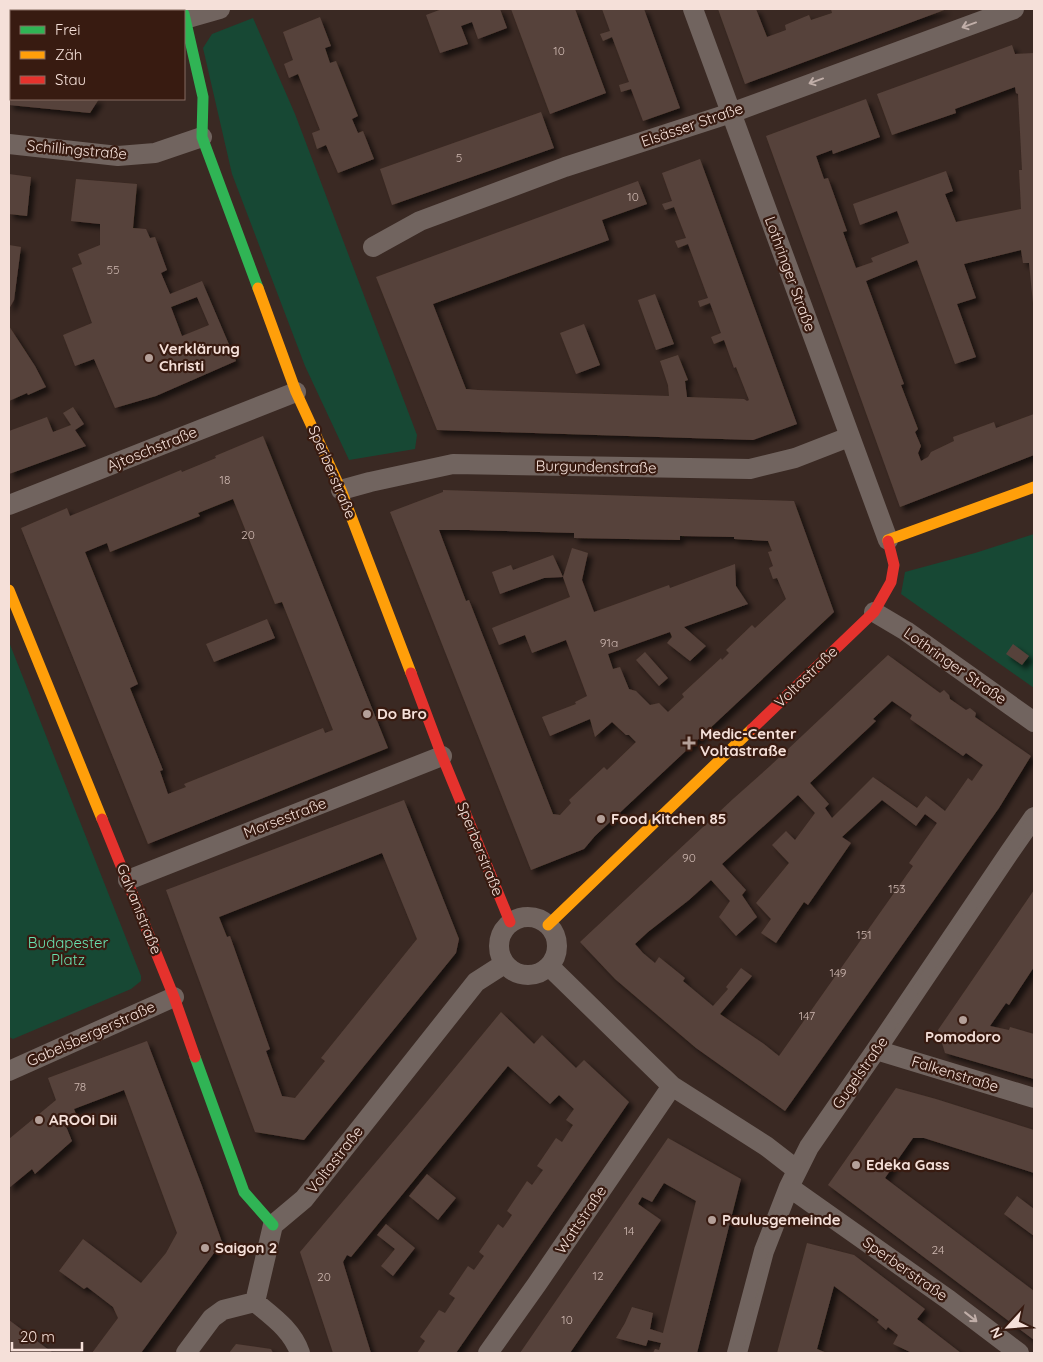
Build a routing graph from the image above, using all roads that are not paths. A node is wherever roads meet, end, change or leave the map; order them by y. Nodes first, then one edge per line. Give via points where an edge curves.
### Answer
1 (220, 9) edge
2 (693, 9) edge
3 (1014, 9) edge
4 (185, 13) edge
5 (185, 17) edge
6 (730, 112) junction
7 (202, 137) junction
8 (9, 144) edge
9 (373, 247) dead end
10 (296, 392) junction
11 (849, 437) junction
12 (1034, 487) edge
13 (341, 490) junction
14 (9, 506) edge
15 (888, 540) junction
16 (9, 590) edge
17 (874, 612) junction
18 (1034, 722) edge
19 (442, 756) junction
20 (1034, 817) edge
21 (128, 880) junction
22 (510, 922) junction
23 (548, 925) junction
24 (504, 964) junction
25 (549, 966) junction
26 (174, 997) junction
27 (876, 1050) junction
28 (9, 1070) edge
29 (672, 1086) junction
30 (1034, 1098) edge
31 (793, 1179) junction
32 (272, 1225) junction
33 (255, 1302) junction
34 (186, 1353) edge
35 (300, 1353) edge
36 (488, 1353) edge
37 (737, 1353) edge
38 (1019, 1353) edge

1 - 4 street
2 - 6 street, Lothringer Straße
3 -> 6 street, Elsässer Straße
5 - 7 street, Sperberstraße via 203,98
6 - 9 street, Elsässer Straße via 565,167 420,221
6 - 11 street, Lothringer Straße
7 - 8 street, Schillingstraße via 154,153 118,156
7 - 10 street, Sperberstraße
10 - 13 street, Sperberstraße
10 - 14 street, Ajtoschstraße
11 - 13 street, Burgundenstraße via 795,458 750,469 453,464
11 - 15 street, Lothringer Straße
12 - 15 street
13 - 19 street, Sperberstraße
15 - 17 street, Voltastraße via 894,566 891,582
16 - 21 street, Galvanistraße
17 - 18 street, Lothringer Straße via 906,630
17 - 23 street, Voltastraße
19 - 21 street, Morsestraße
19 - 22 street, Sperberstraße
20 - 27 street, Gugelstraße
21 - 26 street, Galvanistraße
22 - 23 street via 521,917 534,917
22 - 24 street via 501,932 498,949
23 - 25 street via 556,938 557,951
24 - 25 street via 518,974 530,975
24 - 32 street, Voltastraße via 476,982 304,1199
25 - 29 street, Sperberstraße
26 - 28 street, Gabelsbergerstraße
26 - 32 street, Galvanistraße via 244,1192
27 - 30 street, Falkenstraße
27 - 31 street, Gugelstraße via 809,1146
29 - 31 street, Sperberstraße via 766,1146
29 - 36 street, Wattstraße
31 - 37 street, Gugelstraße via 764,1251
31 -> 38 street, Sperberstraße
32 - 33 street
33 - 34 street via 222,1310 212,1318
33 - 35 street via 285,1327

